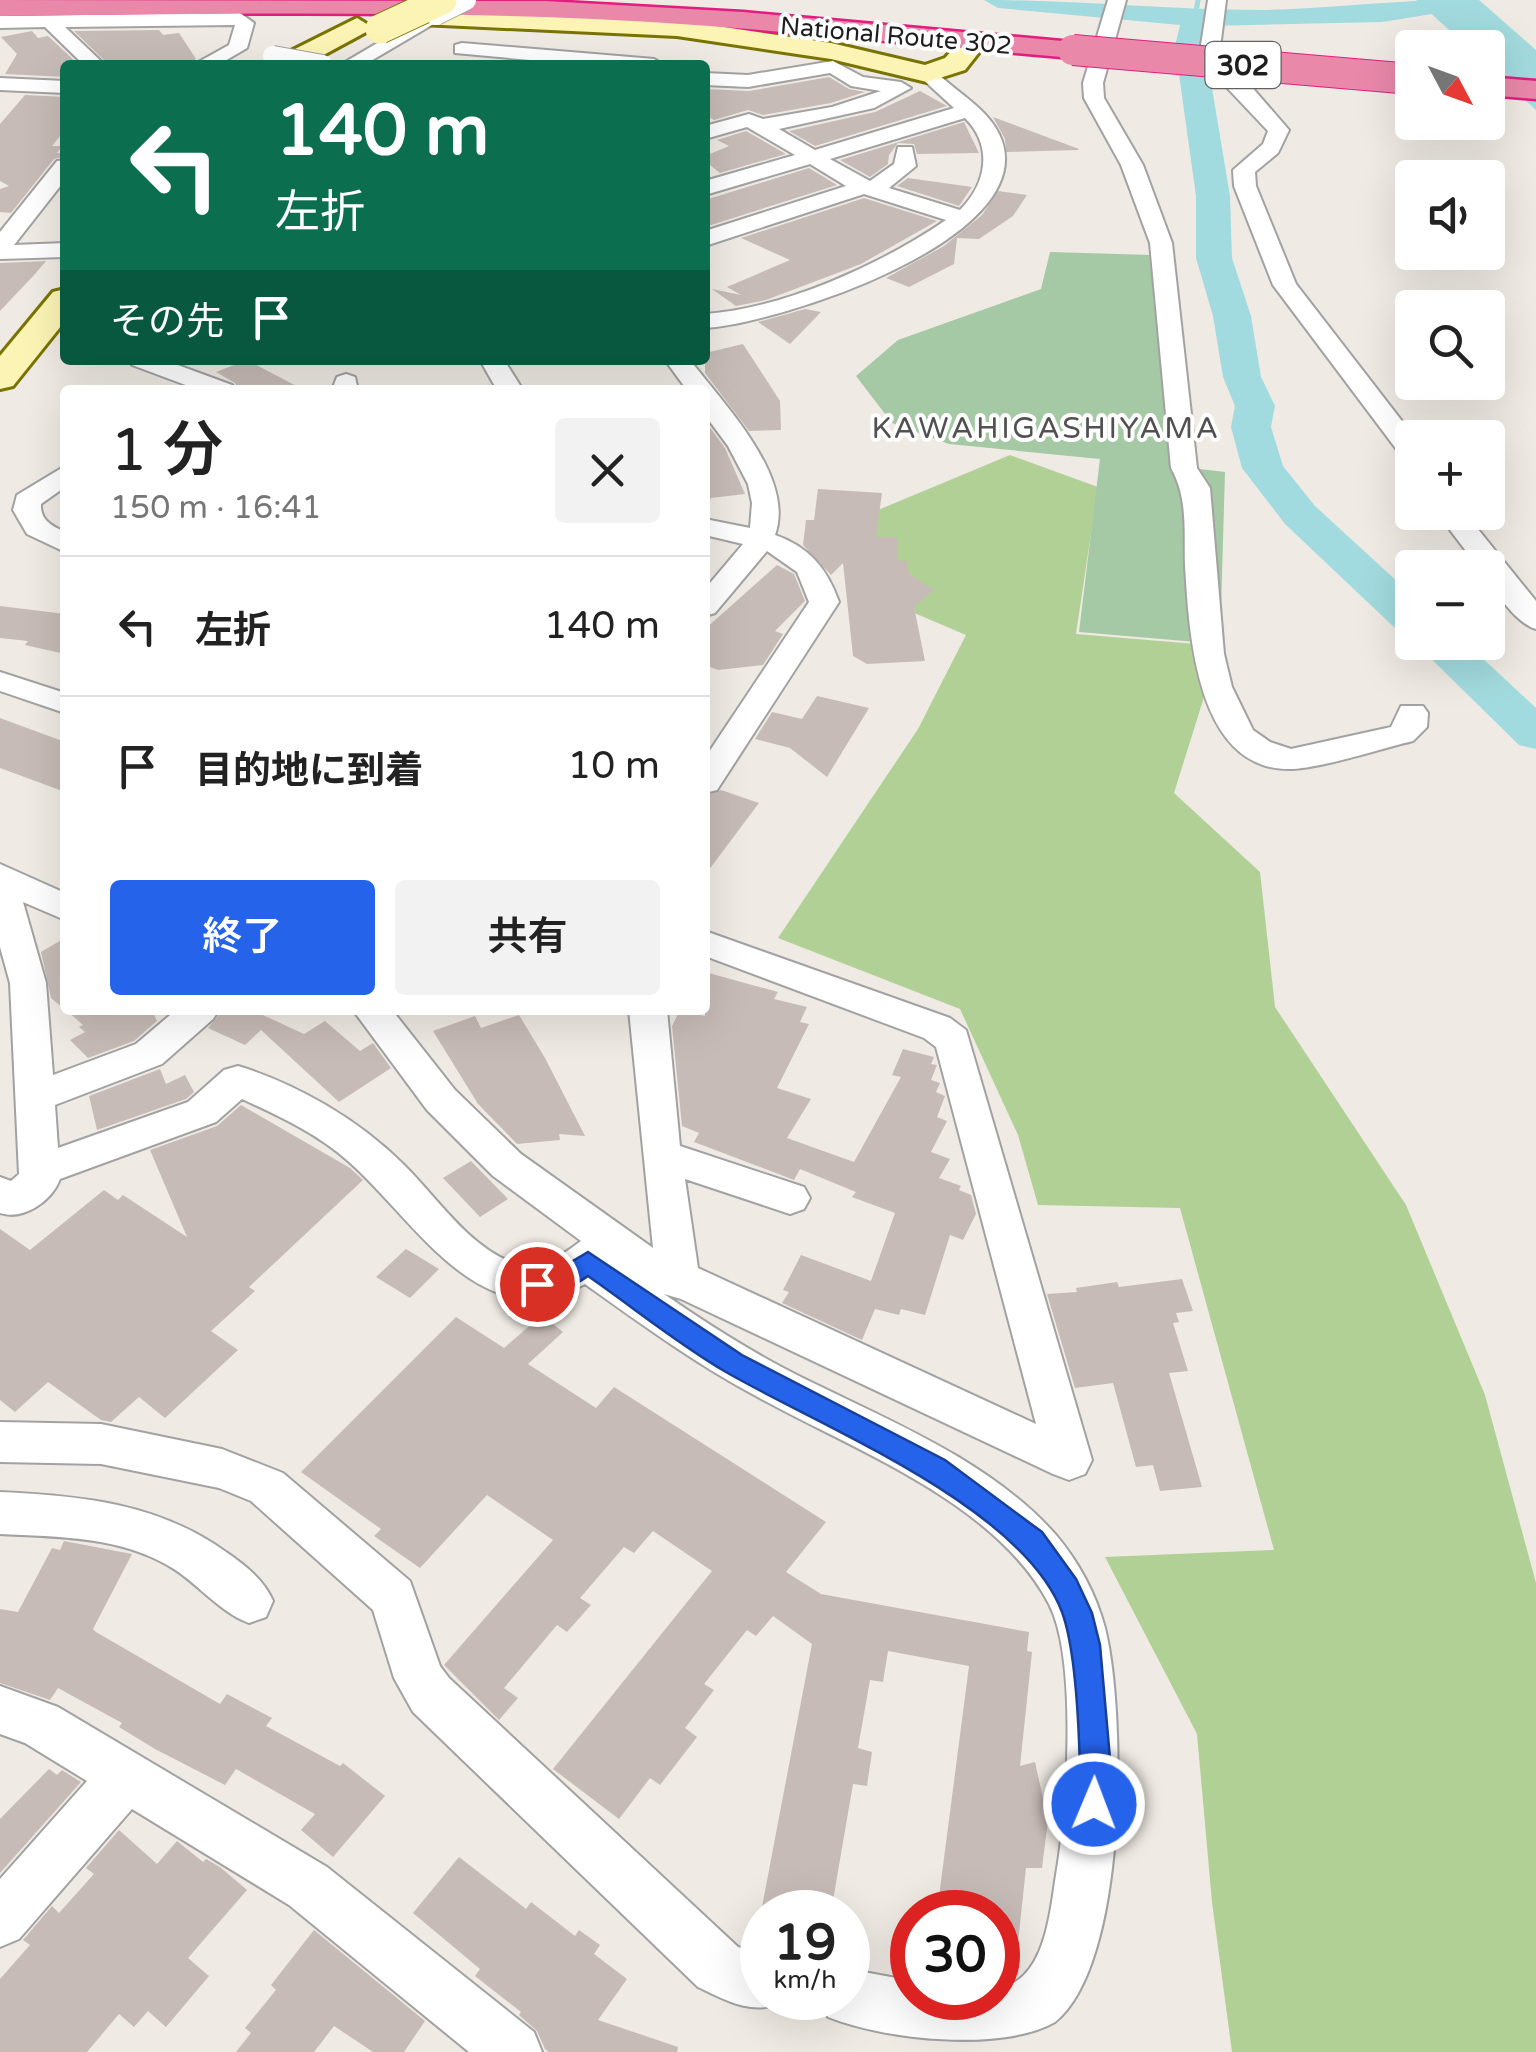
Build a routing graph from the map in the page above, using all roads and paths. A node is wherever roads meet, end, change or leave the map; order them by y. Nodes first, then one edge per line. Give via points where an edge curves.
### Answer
1 (466, 0) edge
2 (529, 0) edge
3 (682, 0) edge
4 (1114, 4) edge
5 (0, 8) edge
6 (430, 8) edge
7 (1215, 11) edge
8 (0, 19) edge
9 (54, 22) junction
10 (361, 29) junction
11 (1081, 41) junction
12 (974, 42) junction
13 (192, 48) edge
14 (462, 49) dead end
15 (1395, 57) edge
16 (90, 60) edge
17 (242, 60) edge
18 (279, 60) edge
19 (326, 60) edge
20 (357, 60) edge
21 (545, 60) edge
22 (1505, 65) edge
23 (1395, 67) edge
24 (1536, 68) edge
25 (1505, 75) edge
26 (1395, 77) edge
27 (915, 78) junction
28 (1536, 78) edge
29 (710, 79) edge
30 (0, 84) edge
31 (60, 87) edge
32 (1505, 87) edge
33 (1536, 90) edge
34 (969, 110) junction
35 (761, 126) junction
36 (710, 132) edge
37 (905, 151) dead end
38 (810, 154) junction
39 (60, 172) edge
40 (710, 186) edge
41 (868, 188) junction
42 (964, 218) junction
43 (710, 240) edge
44 (0, 250) edge
45 (60, 250) edge
46 (60, 267) edge
47 (710, 320) edge
48 (53, 331) edge
49 (0, 339) edge
50 (156, 365) edge
51 (681, 365) edge
52 (0, 378) edge
53 (210, 385) edge
54 (696, 385) edge
55 (710, 404) edge
56 (1395, 430) edge
57 (60, 478) edge
58 (710, 528) edge
59 (1464, 530) edge
60 (761, 539) junction
61 (60, 540) edge
62 (710, 601) edge
63 (1536, 620) edge
64 (0, 681) edge
65 (60, 702) edge
66 (1412, 713) dead end
67 (710, 775) edge
68 (0, 878) edge
69 (60, 906) edge
70 (710, 945) edge
71 (194, 1015) edge
72 (376, 1015) edge
73 (648, 1015) edge
74 (37, 1096) junction
75 (661, 1155) junction
76 (38, 1171) junction
77 (0, 1193) edge
78 (790, 1198) dead end
79 (599, 1251) junction
80 (679, 1282) junction
81 (0, 1442) edge
82 (0, 1513) edge
83 (249, 1601) dead end
84 (0, 1710) edge
85 (128, 1774) junction
86 (0, 1920) edge
87 (740, 1978) edge
88 (870, 2001) edge
89 (491, 2045) edge

1 - 6 street, bridge
2 - 11 highway
3 - 11 highway
4 - 66 street via 1094,98 1132,165 1160,242 1184,468 1196,488 1206,650 1230,720 1244,740 1291,759 1402,734 1411,727
5 - 12 highway, National Route 302 / 302 via 548,10
6 - 10 street, bridge
6 - 20 street
6 - 27 street via 677,28 830,51
7 - 56 street via 1209,58 1279,130 1260,160 1244,170 1285,285
8 - 9 street
8 - 10 highway via 317,14
9 - 13 street
9 - 16 street
10 - 18 street
10 - 19 street
11 - 12 highway, National Route 302 / 302
11 - 15 highway
11 - 23 highway
11 - 26 highway, 302, bridge
12 - 27 street via 955,64
14 - 21 street
17 - 18 street
22 - 24 highway
25 - 28 highway
27 - 29 street via 858,82 833,67 748,81
27 - 34 street
27 - 35 street via 885,98
30 - 31 street
32 - 33 highway
34 - 38 street via 889,139
34 - 42 street via 983,122 994,150 994,178
35 - 36 street via 749,120
35 - 38 street
37 - 41 street via 905,166
38 - 40 street
38 - 41 street
39 - 44 street
41 - 42 street
41 - 43 street
42 - 47 street via 785,306
44 - 45 street
46 - 49 street
48 - 52 street
50 - 53 street
51 - 54 street
55 - 60 street via 766,498
57 - 61 street via 28,501 25,514
58 - 60 street
59 - 63 street
60 - 62 street
60 - 67 street via 802,559 824,602
64 - 65 street
68 - 69 street
68 - 74 street via 28,982
70 - 80 street via 937,1028 953,1040 1069,1460
71 - 74 street via 150,1054
72 - 79 street via 441,1100
73 - 75 street
74 - 76 street
75 - 78 street
75 - 80 street
76 - 77 street via 40,1181 12,1200
76 - 79 street via 202,1112 238,1080 360,1148 487,1270 537,1284 568,1277
79 - 80 street
79 - 88 street via 733,1362 935,1469 990,1507 1041,1552 1077,1613 1094,1754 1092,1839 1071,1935 1050,1986 1020,2011 1004,2015 944,2014
81 - 87 street via 101,1444 222,1469 267,1487 394,1597 418,1678 431,1695 718,1966
82 - 83 street via 145,1529 214,1567
84 - 85 street via 40,1724
85 - 86 street
85 - 89 street via 308,1886

